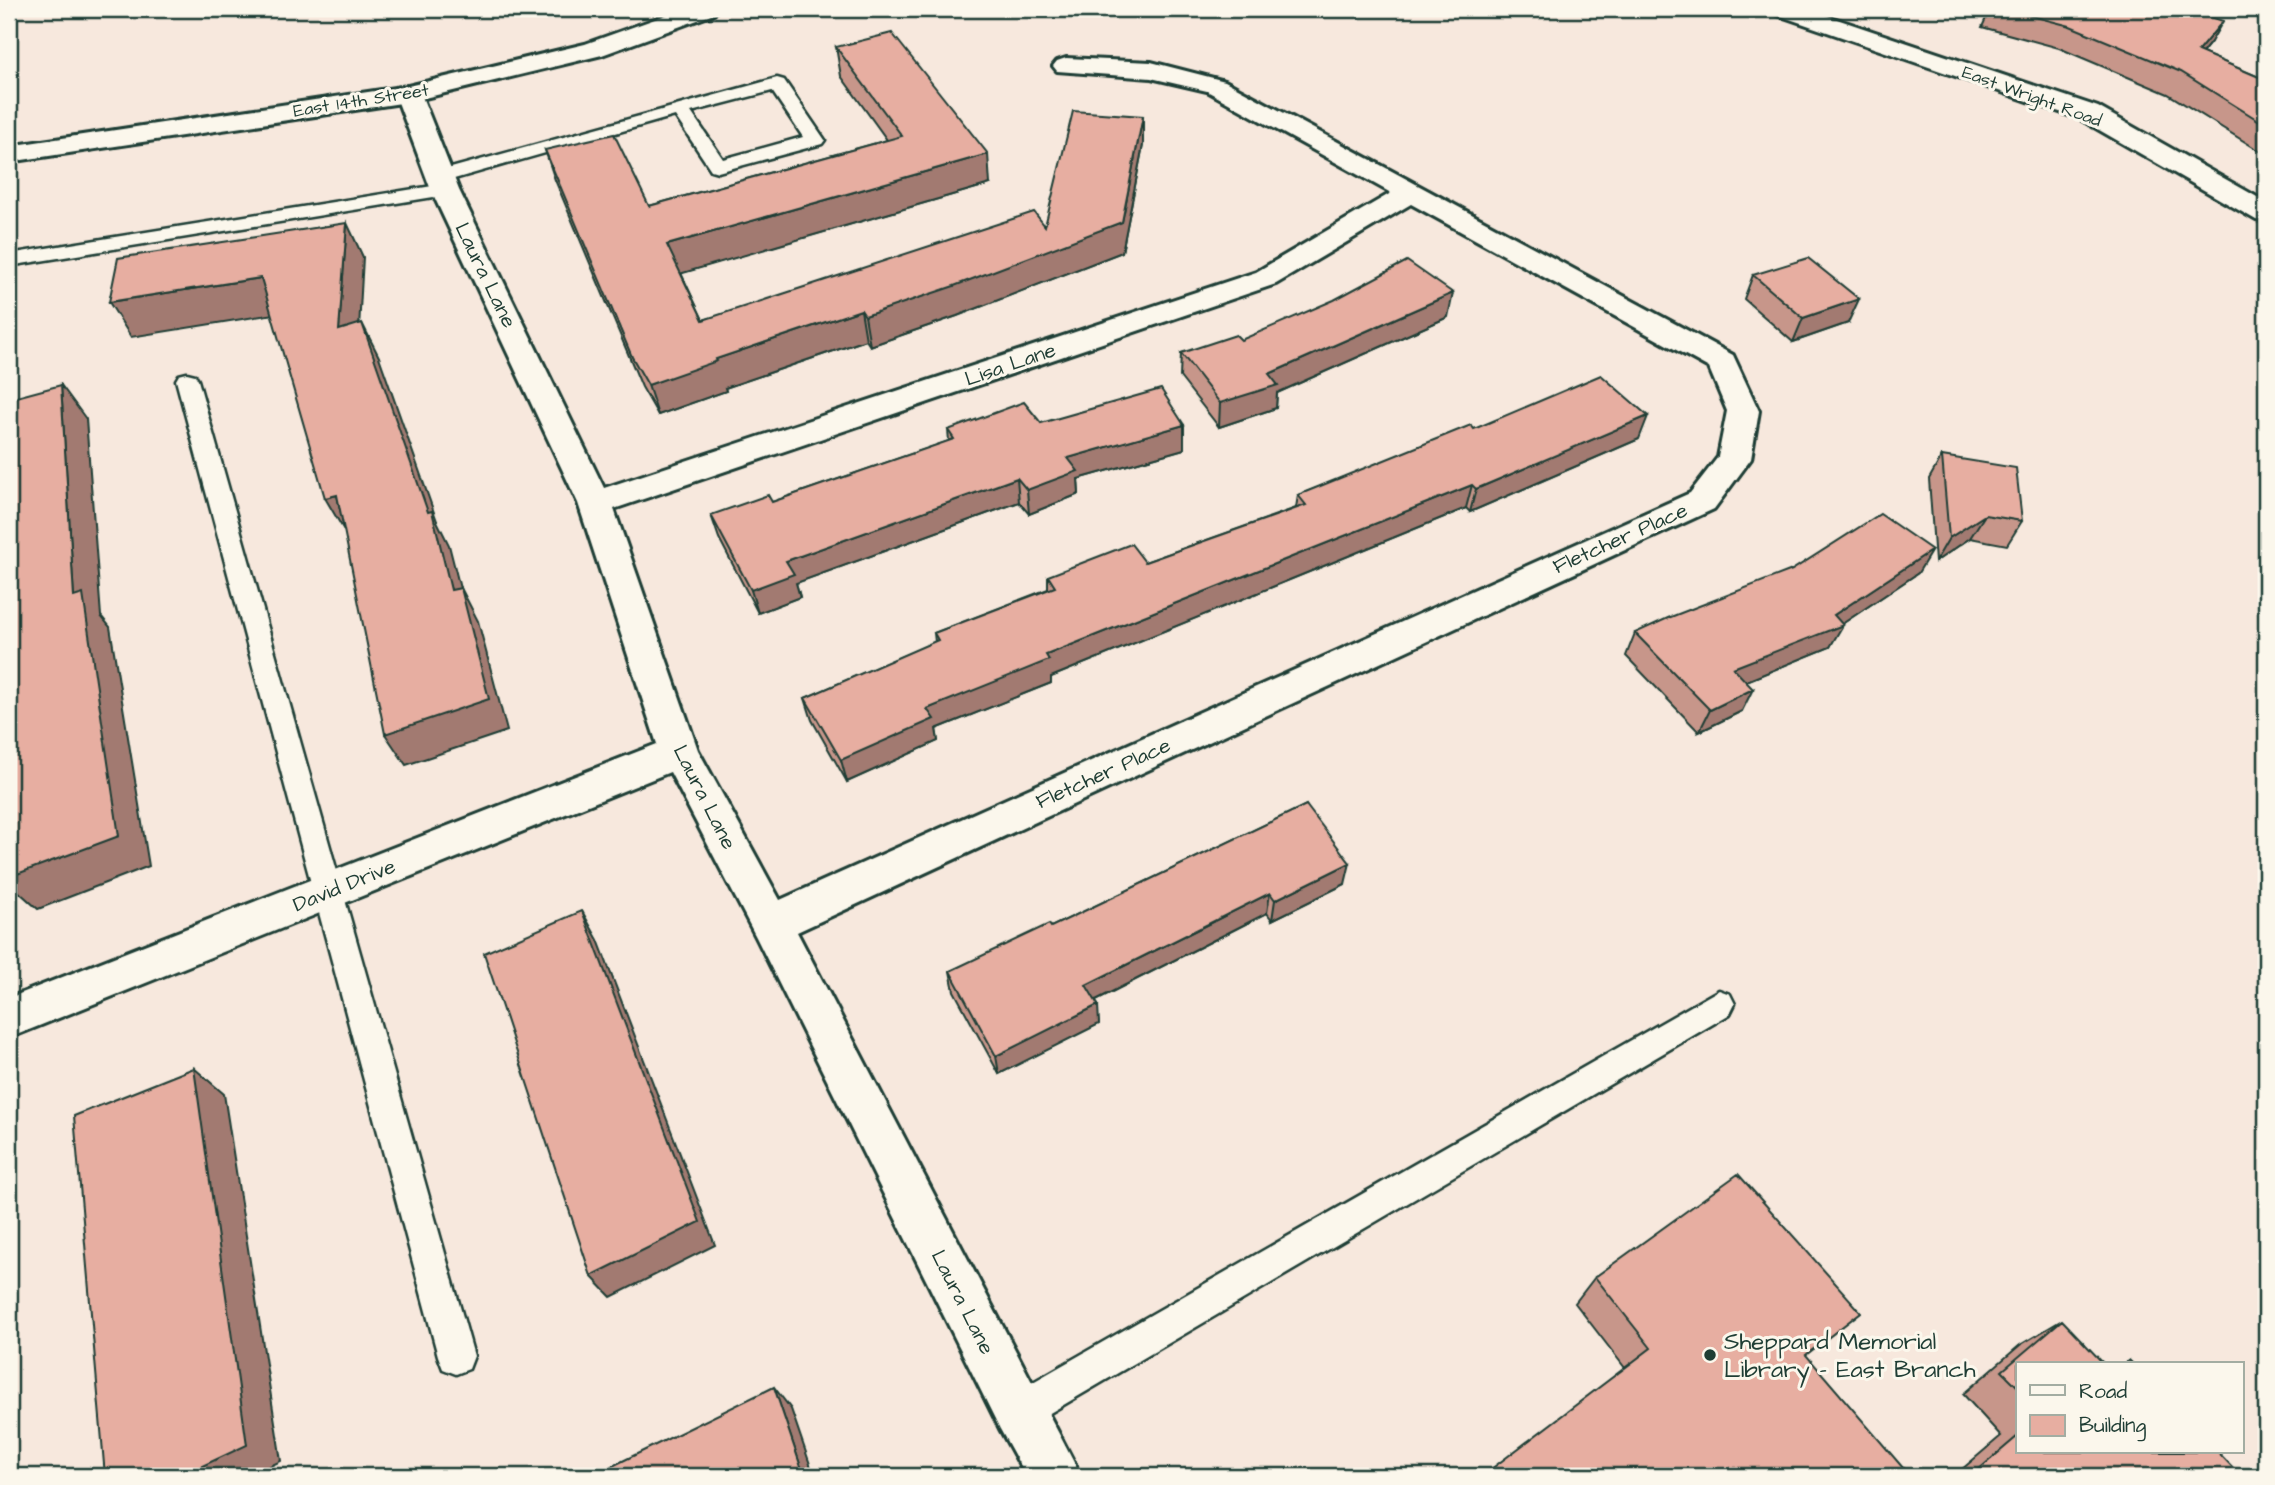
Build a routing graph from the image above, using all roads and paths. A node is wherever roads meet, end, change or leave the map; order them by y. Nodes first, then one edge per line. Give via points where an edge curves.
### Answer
1 (705, 9) edge
2 (1784, 9) edge
3 (1865, 9) edge
4 (1843, 29) junction
5 (1066, 66) dead end
6 (408, 94) junction
7 (680, 109) junction
8 (9, 154) edge
9 (443, 184) junction
10 (1410, 193) junction
11 (2266, 214) edge
12 (9, 260) edge
13 (187, 380) dead end
14 (595, 503) junction
15 (679, 752) junction
16 (329, 891) junction
17 (771, 924) junction
18 (1719, 1003) dead end
19 (9, 1018) edge
20 (456, 1356) dead end
21 (1018, 1411) junction
22 (1055, 1476) edge

1 - 6 street, East 14th Street via 593,50
2 - 4 street, East Wright Road
3 - 4 street
4 - 11 street, East Wright Road via 2089,113
5 - 10 street, Fletcher Place via 1151,70 1216,86
6 - 8 street, East 14th Street
6 - 9 street, Laura Lane
7 - 7 lane via 718,166 815,140 777,84
7 - 9 lane
9 - 12 lane
9 - 14 street, Laura Lane
10 - 14 street, Lisa Lane via 1266,278
10 - 17 street, Fletcher Place via 1722,362 1743,411 1734,459 1702,501
13 - 16 lane
14 - 15 street, Laura Lane
15 - 16 street, David Drive
15 - 17 street, Laura Lane
16 - 19 street, David Drive
16 - 20 lane
17 - 21 street, Laura Lane
18 - 21 lane
21 - 22 street, Laura Lane

